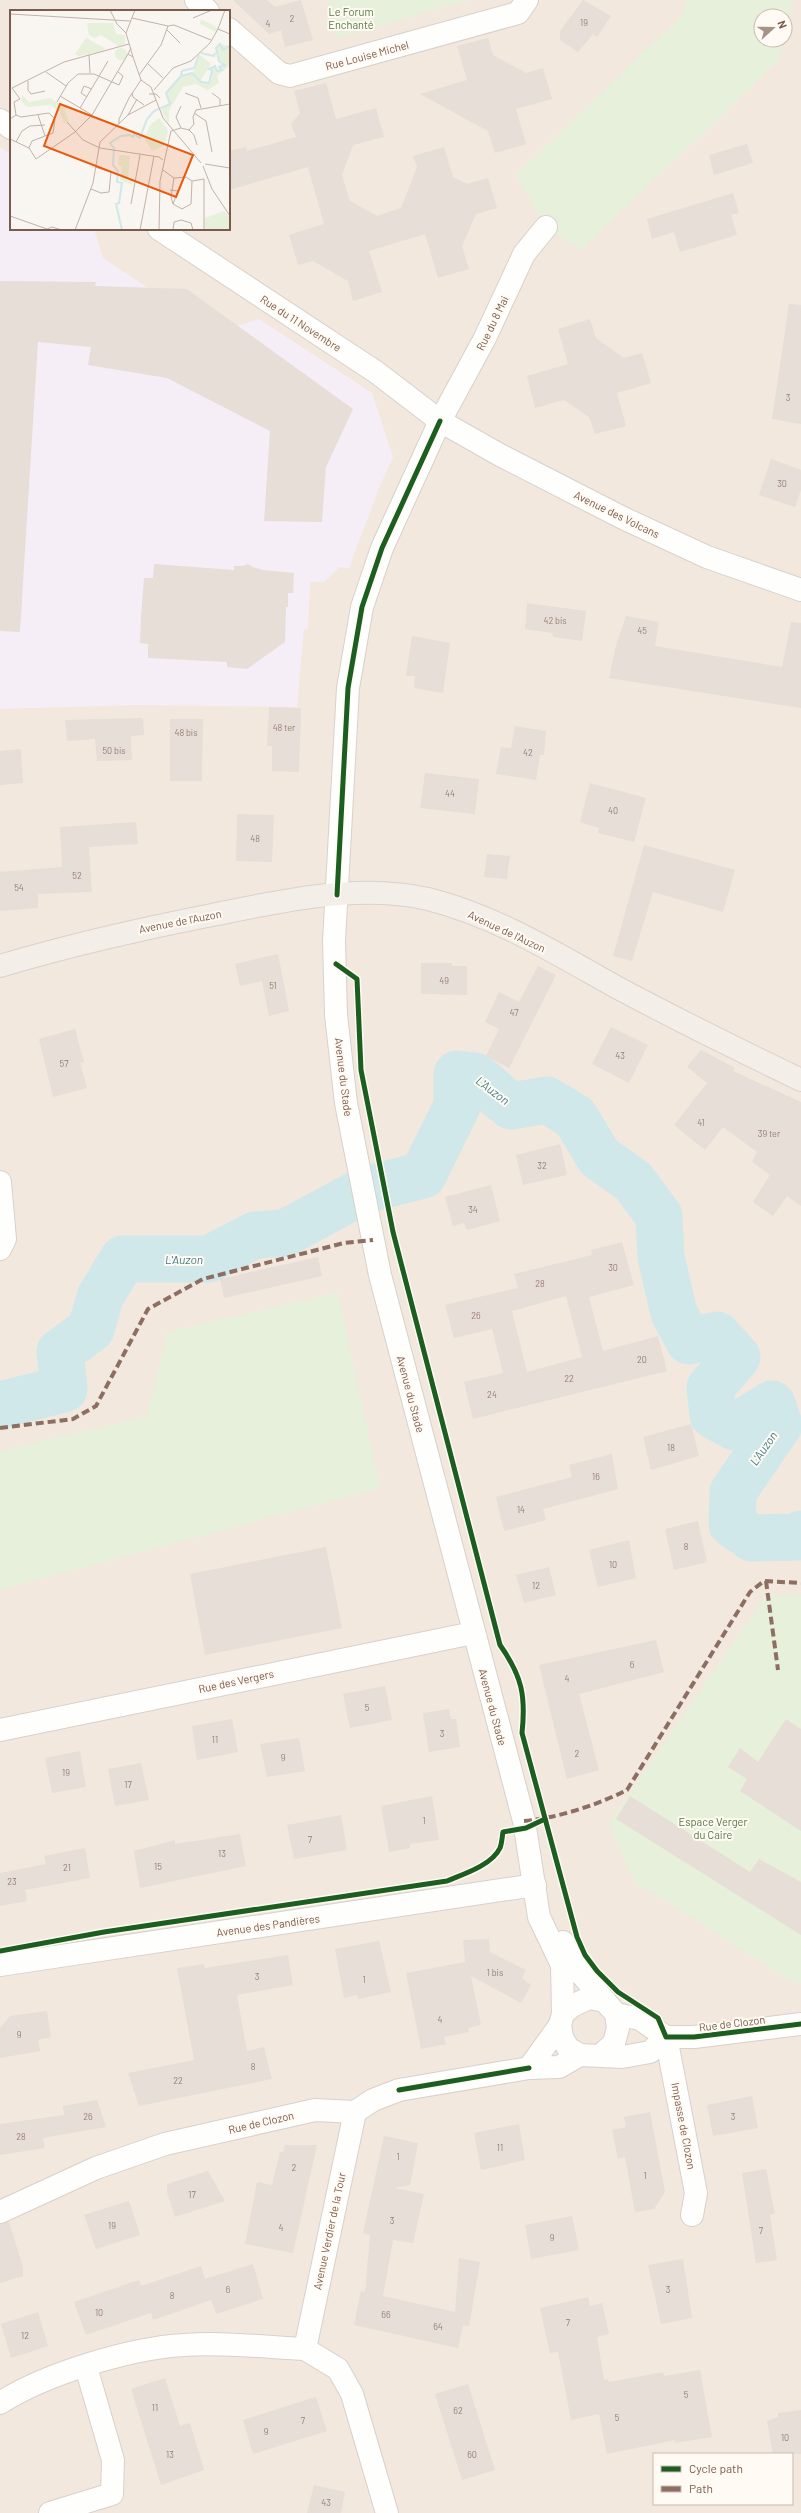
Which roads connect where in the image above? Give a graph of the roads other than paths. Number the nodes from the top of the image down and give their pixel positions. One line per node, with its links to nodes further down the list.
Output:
1 (196, 0): 3 (street)
2 (523, 7): 4 (street, Rue Louise Michel)
3 (207, 10)
4 (230, 31)
5 (0, 120): 6 (street)
6 (10, 127)
7 (546, 226): 9 (street, Rue du 8 Mai)
8 (161, 230): 9 (street, Rue du 11 Novembre)
9 (440, 421): 10 (street, Avenue des Volcans); 11 (street, Rue du 8 Mai)
10 (801, 590)
11 (337, 895): 12 (main road, Avenue de l'Auzon); 13 (main road, Avenue de l'Auzon); 16 (street, Avenue du Stade)
12 (0, 966)
13 (801, 1080)
14 (0, 1182): 15 (street)
15 (0, 1249)
16 (473, 1633): 17 (street, Rue des Vergers); 18 (street, Avenue du Stade)
17 (0, 1730)
18 (535, 1885): 19 (street, Avenue des Pandières); 20 (street, Avenue du Stade); 21 (street, Avenue du Stade)
19 (0, 1965)
20 (611, 2008): 21 (street); 23 (street); 24 (street)
21 (562, 2019): 24 (street); 25 (street)
22 (801, 2024): 23 (street, Rue de Clozon)
23 (666, 2037): 24 (street); 28 (street, Impasse de Clozon)
24 (590, 2055): 25 (street)
25 (529, 2068): 26 (street)
26 (355, 2112): 27 (street, Rue de Clozon); 29 (street, Avenue Verdier de la Tour)
27 (0, 2212)
28 (692, 2215)
29 (305, 2349): 30 (street); 33 (street)
30 (86, 2366): 31 (street); 32 (street)
31 (0, 2403)
32 (50, 2513)
33 (388, 2513)

